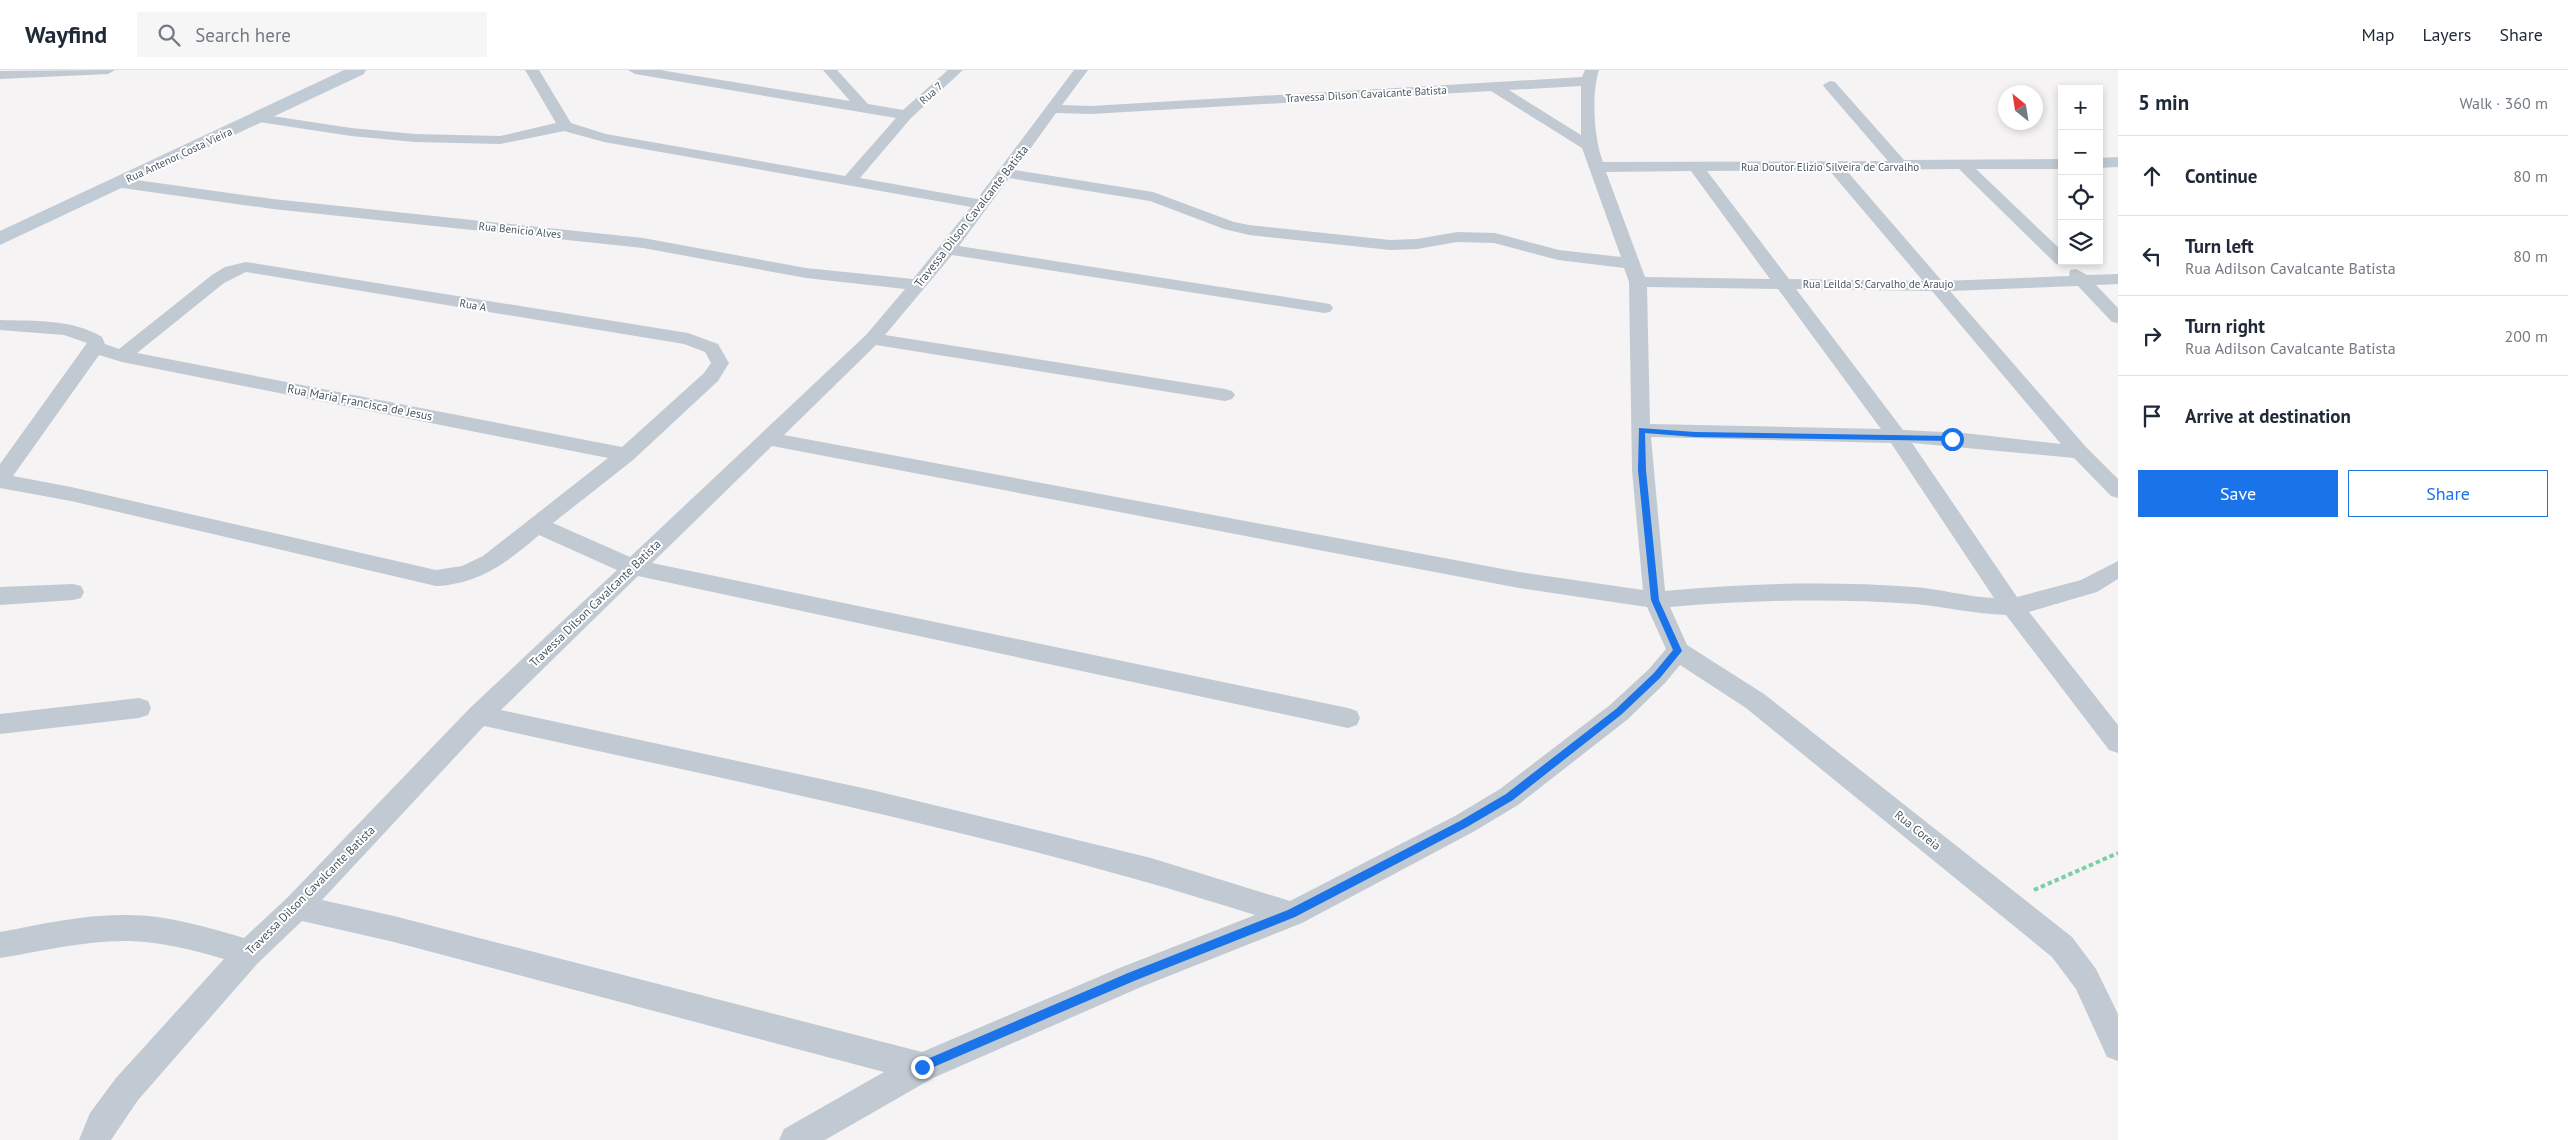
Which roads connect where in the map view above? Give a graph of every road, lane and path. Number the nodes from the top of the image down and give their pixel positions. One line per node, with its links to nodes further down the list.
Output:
1 (108, 70): 8 (street)
2 (358, 70): 17 (main road, Rua Antenor Costa Vieira)
3 (532, 70): 18 (street)
4 (635, 70): 14 (street)
5 (830, 70): 14 (street)
6 (956, 70): 16 (street, Rua 7)
7 (1081, 70): 15 (street, Travessa Dilson Cavalcante Batista)
8 (44, 73): 9 (street); 12 (street)
9 (0, 75)
10 (1590, 76): 13 (street, Travessa Dilson Cavalcante Batista); 19 (street)
11 (1830, 85): 24 (street)
12 (0, 88)
13 (1496, 88): 15 (street, Travessa Dilson Cavalcante Batista); 19 (street)
14 (863, 108): 16 (street)
15 (1054, 109): 28 (street, Travessa Dilson Cavalcante Batista)
16 (906, 115): 29 (street, Rua 7)
17 (259, 118): 18 (street); 30 (main road, Rua Antenor Costa Vieira)
18 (565, 126): 29 (street)
19 (1589, 146): 26 (street)
20 (2118, 162): 21 (street)
21 (2103, 163)
22 (2058, 164): 25 (street, Rua Doutor Elizio Silveira de Carvalho)
23 (1834, 166): 24 (street, Rua Doutor Elizio Silveira de Carvalho); 27 (street, Rua Doutor Elizio Silveira de Carvalho); 42 (street)
24 (1901, 166): 25 (street, Rua Doutor Elizio Silveira de Carvalho)
25 (1964, 166): 34 (street)
26 (1598, 167): 27 (street, Rua Doutor Elizio Silveira de Carvalho); 35 (street)
27 (1696, 167): 40 (street)
28 (1005, 173): 31 (street, Travessa Dilson Cavalcante Batista); 35 (street)
29 (850, 180): 31 (street)
30 (122, 183): 32 (main road, Rua Antenor Costa Vieira); 41 (street, Rua Benicio Alves)
31 (980, 204): 33 (street, Travessa Dilson Cavalcante Batista)
32 (0, 239)
33 (948, 248): 41 (street, Travessa Dilson Cavalcante Batista); 43 (street)
34 (2058, 257)
35 (1632, 264): 39 (street)
36 (2066, 265): 38 (street)
37 (2118, 279): 38 (street, Rua Leilda S. Carvalho de Araujo)
38 (2083, 281): 42 (street, Rua Leilda S. Carvalho de Araujo); 44 (street)
39 (1638, 282): 40 (street, Rua Leilda S. Carvalho de Araujo); 50 (street)
40 (1783, 284): 42 (street, Rua Leilda S. Carvalho de Araujo); 51 (street)
41 (916, 285): 46 (street, Travessa Dilson Cavalcante Batista)
42 (1937, 286): 53 (street)
43 (1324, 308)
44 (2118, 318)
45 (0, 325): 47 (street)
46 (872, 338): 49 (street); 52 (street, Travessa Dilson Cavalcante Batista)
47 (95, 347): 48 (street, Rua Maria Francisca de Jesus); 55 (street)
48 (122, 356): 54 (street, Rua Maria Francisca de Jesus); 54 (street, Rua A)
49 (1225, 396)
50 (1642, 430): 51 (street); 62 (street)
51 (1897, 436): 53 (street); 63 (street)
52 (768, 439): 58 (street, Travessa Dilson Cavalcante Batista); 62 (street)
53 (2079, 452): 56 (street)
54 (626, 454): 57 (street)
55 (0, 480): 57 (street)
56 (2118, 491)
57 (537, 525): 58 (street)
58 (632, 567): 66 (street, Travessa Dilson Cavalcante Batista); 67 (street)
59 (2118, 569): 63 (street)
60 (73, 592): 61 (street)
61 (0, 596)
62 (1655, 600): 63 (street); 64 (street)
63 (2012, 607): 69 (street)
64 (1678, 651): 71 (street, Rua Coreia); 73 (street)
65 (139, 708): 68 (street)
66 (479, 715): 72 (street, Travessa Dilson Cavalcante Batista); 73 (street)
67 (1348, 718)
68 (0, 724)
69 (2118, 743)
70 (2118, 853): 71 (path)
71 (2006, 902): 76 (street, Rua Coreia)
72 (298, 907): 75 (street, Travessa Dilson Cavalcante Batista); 77 (street)
73 (1292, 914): 77 (street)
74 (0, 945): 75 (street)
75 (248, 953): 78 (street, Travessa Dilson Cavalcante Batista)
76 (2118, 1046)
77 (922, 1067): 79 (street)
78 (95, 1140)
79 (795, 1140)

